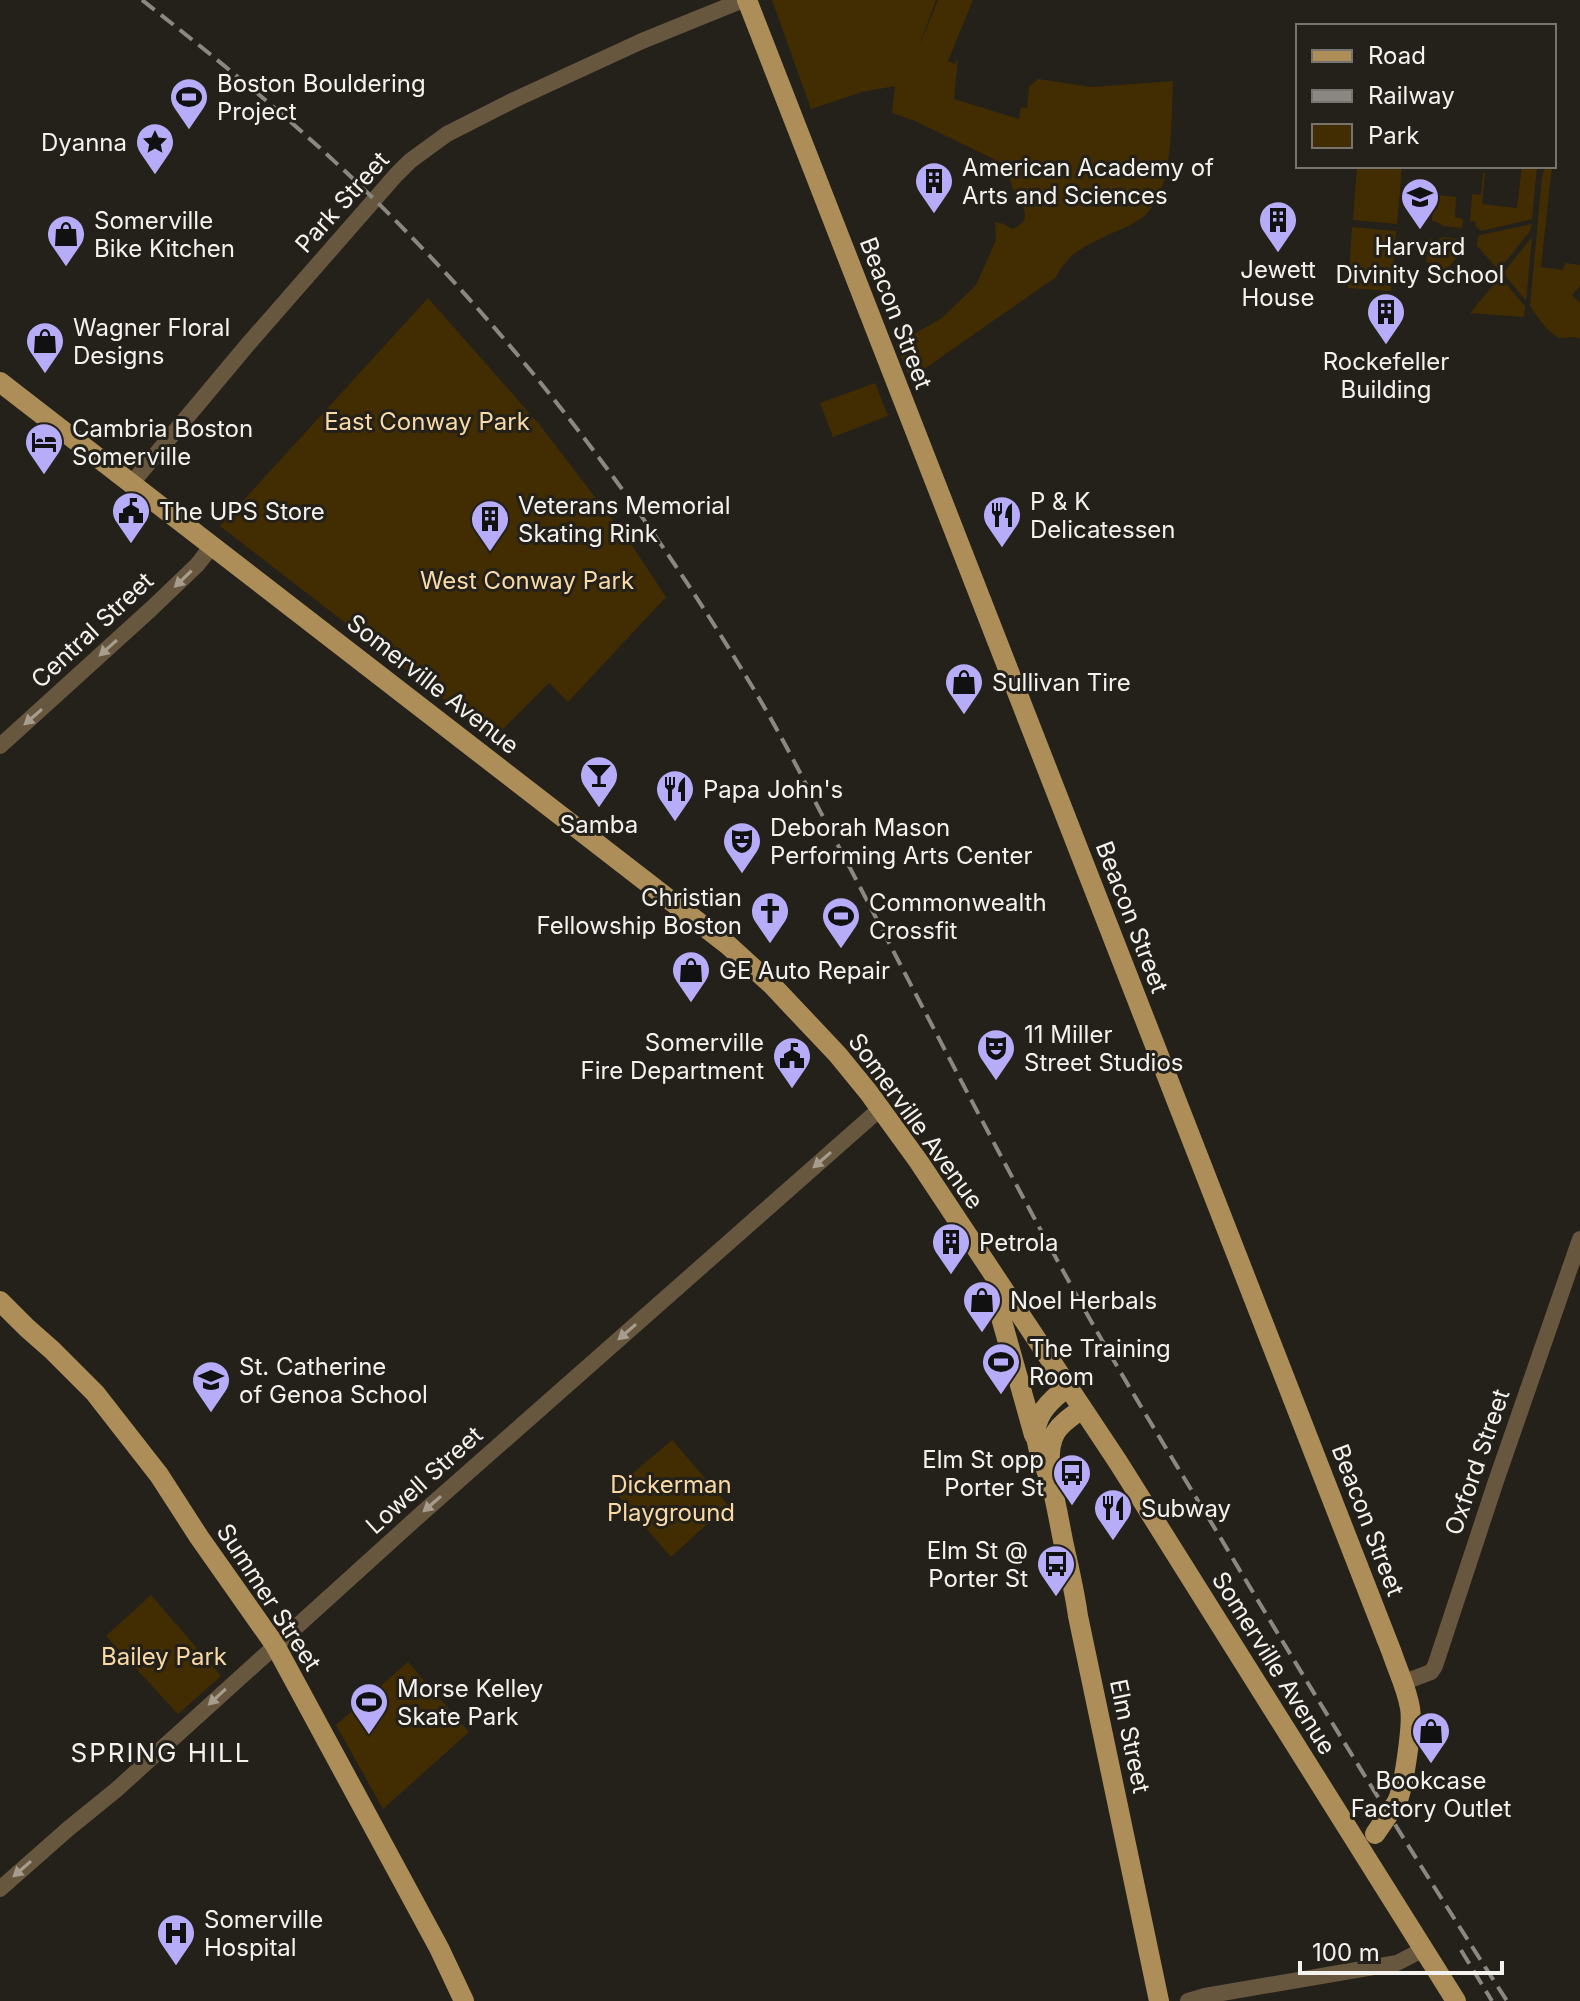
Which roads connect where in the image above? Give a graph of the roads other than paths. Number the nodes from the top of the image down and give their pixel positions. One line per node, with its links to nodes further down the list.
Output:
1 (745, 0): 3 (street, Park Street); 15 (main road, Beacon Street)
2 (0, 382): 3 (main road, Somerville Avenue)
3 (131, 484): 4 (main road, Somerville Avenue)
4 (212, 546): 5 (street, Central Street, one-way to 5); 6 (main road, Somerville Avenue)
5 (0, 746)
6 (881, 1108): 8 (main road, Somerville Avenue); 14 (street, Lowell Street, one-way to 14)
7 (1580, 1239): 15 (street, Oxford Street)
8 (1002, 1288): 10 (main road, Somerville Avenue); 12 (main road, Elm Street)
9 (0, 1301): 14 (main road, Summer Street)
10 (1068, 1387): 11 (main road, Somerville Avenue); 12 (main road)
11 (1082, 1409): 13 (main road, Elm Street); 16 (main road, Somerville Avenue)
12 (1038, 1447): 13 (main road, Elm Street)
13 (1051, 1482): 20 (main road, Elm Street)
14 (275, 1645): 17 (street, Lowell Street, one-way to 17); 19 (main road, Summer Street)
15 (1402, 1683): 16 (main road, Beacon Street, bridge)
16 (1367, 1840): 18 (main road, Somerville Avenue)
17 (0, 1889)
18 (1424, 1949): 21 (street); 22 (main road, Somerville Avenue)
19 (464, 2001)
20 (1159, 2001)
21 (1188, 2001)
22 (1456, 2001)

